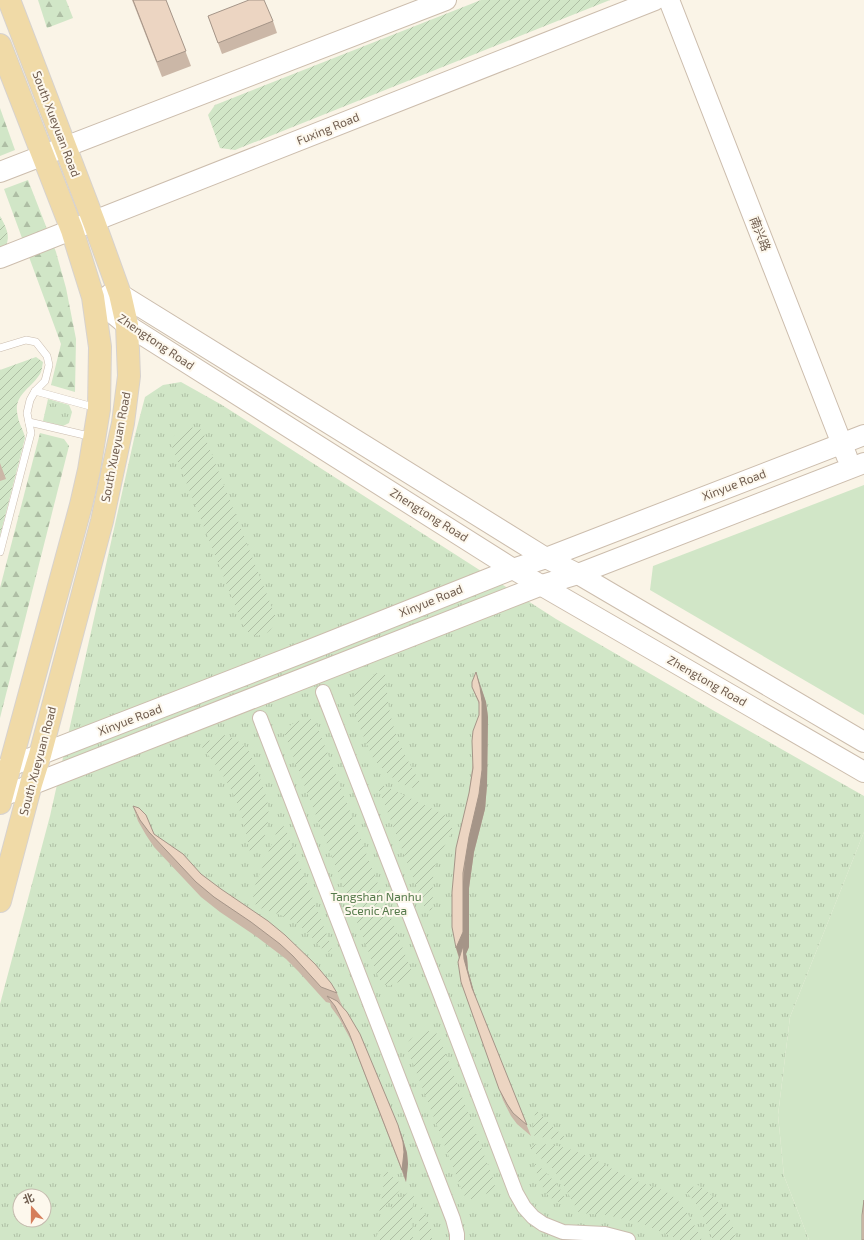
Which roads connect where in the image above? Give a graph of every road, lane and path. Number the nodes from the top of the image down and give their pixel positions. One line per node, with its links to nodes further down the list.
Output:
1 (9, 0): 6 (main road, South Xueyuan Road)
2 (446, 0): 6 (main road)
3 (655, 0): 9 (main road, Fuxing Road)
4 (669, 0): 21 (main road, 南兴路)
5 (0, 45): 7 (main road, South Xueyuan Road)
6 (65, 147): 7 (main road); 9 (main road, South Xueyuan Road)
7 (43, 155): 8 (main road); 10 (main road, South Xueyuan Road)
8 (0, 172)
9 (94, 222): 10 (main road, Fuxing Road); 12 (main road, South Xueyuan Road)
10 (72, 230): 11 (main road, Fuxing Road); 13 (main road, South Xueyuan Road)
11 (0, 258)
12 (120, 294): 13 (main road, Zhengtong Road); 14 (main road, South Xueyuan Road); 24 (main road, Zhengtong Road)
13 (93, 296): 14 (main road, Zhengtong Road); 17 (main road, South Xueyuan Road)
14 (127, 325): 25 (main road, Zhengtong Road); 31 (main road, South Xueyuan Road)
15 (0, 348): 16 (lane)
16 (35, 391): 17 (lane); 18 (lane)
17 (99, 409): 20 (main road, South Xueyuan Road)
18 (29, 422): 20 (lane); 23 (lane)
19 (864, 435): 21 (main road, Xinyue Road)
20 (94, 438): 32 (main road, South Xueyuan Road)
21 (842, 444): 22 (main road, 南兴路); 24 (main road, Xinyue Road)
22 (858, 465): 26 (main road, Xinyue Road)
23 (0, 552)
24 (546, 558): 25 (main road, Xinyue Road); 26 (main road, Zhengtong Road)
25 (514, 568): 27 (main road, Zhengtong Road); 31 (main road, Xinyue Road)
26 (578, 574): 27 (main road, Xinyue Road); 30 (main road, Zhengtong Road)
27 (542, 585): 33 (main road, Zhengtong Road); 34 (main road, Xinyue Road)
28 (323, 692): 38 (street)
29 (260, 718): 37 (street)
30 (864, 742): 33 (main road)
31 (40, 755): 32 (main road, Xinyue Road); 34 (main road, South Xueyuan Road)
32 (4, 769): 35 (main road, South Xueyuan Road)
33 (859, 770)
34 (31, 784): 35 (main road, Xinyue Road); 36 (main road, South Xueyuan Road)
35 (1, 798)
36 (0, 901)
37 (457, 1240)
38 (628, 1240)

